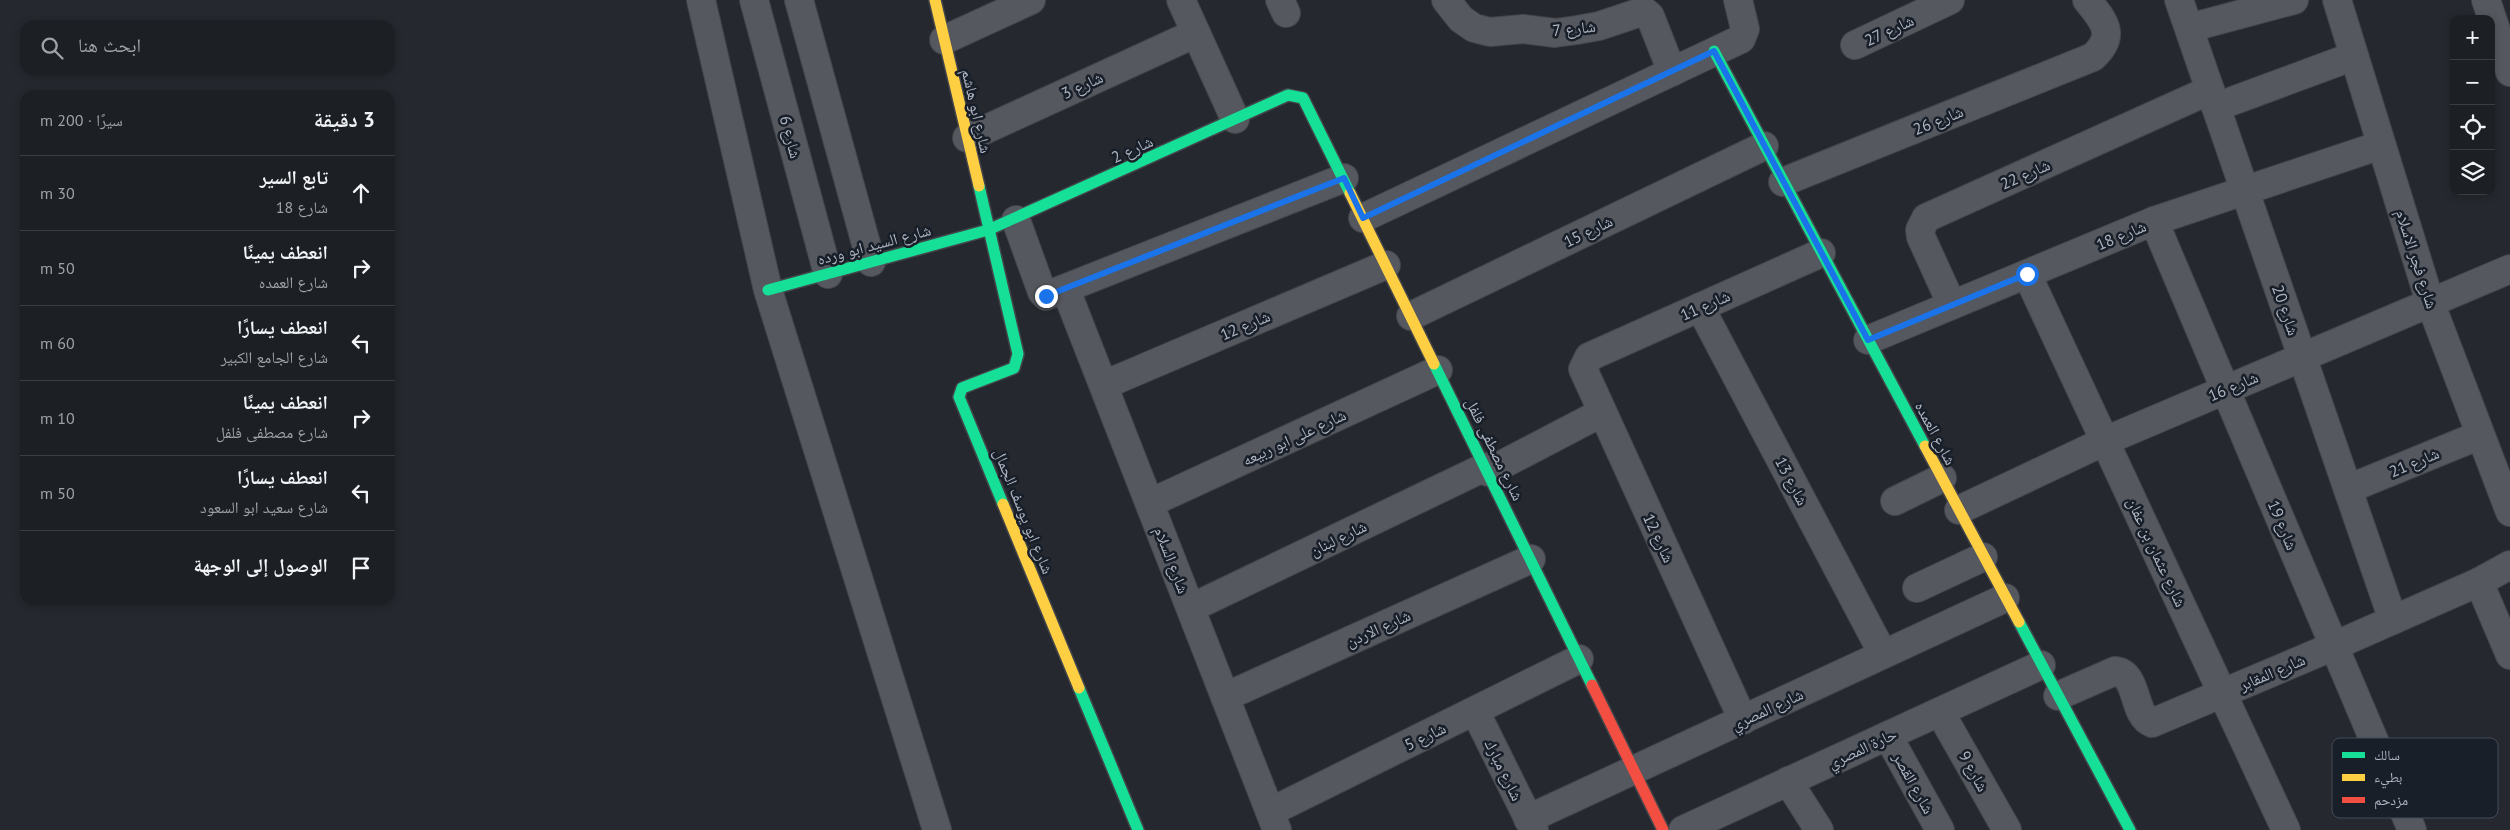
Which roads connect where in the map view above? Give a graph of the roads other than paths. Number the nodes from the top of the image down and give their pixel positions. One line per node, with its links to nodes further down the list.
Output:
1 (701, 0): 43 (street)
2 (754, 0): 41 (street, شارع 6)
3 (799, 0): 38 (street)
4 (935, 0): 18 (street, شارع ابو هاشم)
5 (1031, 0): 18 (street)
6 (1181, 0): 17 (street)
7 (1446, 0): 14 (street, شارع 7)
8 (1738, 0): 20 (street)
9 (1950, 0): 19 (street, شارع 27)
10 (2087, 0): 31 (street, شارع 26)
11 (2180, 0): 16 (street, شارع 20)
12 (2294, 0): 16 (street)
13 (2337, 0): 21 (street, شارع فجر الاسلام)
14 (1616, 10): 22 (street, شارع 7)
15 (2496, 11): 23 (street)
16 (2189, 28): 25 (street, شارع 20)
17 (1196, 33): 26 (street); 27 (street, شارع 3)
18 (944, 40): 27 (street, شارع ابو هاشم)
19 (1856, 45)
20 (1714, 51): 22 (street); 29 (street, شارع العمده)
21 (2354, 56): 25 (street); 28 (street, شارع فجر الاسلام)
22 (1672, 72): 33 (street)
23 (2510, 72)
24 (1288, 95): 26 (street, شارع 2); 30 (street, شارع مصطفى فلفل)
25 (2214, 99): 32 (street, شارع 20); 46 (street, شارع 22)
26 (1235, 119): 34 (street, شارع 2)
27 (967, 138): 36 (street, شارع ابو هاشم)
28 (2381, 145): 32 (street, شارع 18); 45 (street, شارع فجر الاسلام)
29 (1764, 146): 31 (street, شارع العمده); 48 (street, شارع 15)
30 (1344, 178): 33 (street, شارع مصطفى فلفل); 44 (street)
31 (1783, 182): 37 (street, شارع العمده)
32 (2245, 191): 35 (street, شارع 18); 51 (street, شارع 20)
33 (1363, 218): 39 (street, شارع مصطفى فلفل)
34 (1016, 220): 36 (street, شارع 2); 44 (street)
35 (2154, 221): 42 (street, شارع 18); 54 (street, شارع 19)
36 (988, 230): 38 (street, شارع السيد ابو ورده); 94 (street, شارع ابو يوسف الجمال)
37 (1821, 252): 47 (street, شارع 11); 49 (street, شارع العمده)
38 (871, 262): 41 (street, شارع السيد ابو ورده)
39 (1386, 265): 48 (street, شارع مصطفى فلفل); 53 (street, شارع 12)
40 (2510, 269): 45 (street, شارع 16)
41 (828, 274): 43 (street, شارع السيد ابو ورده)
42 (2027, 274): 46 (street, شارع 18); 57 (street, شارع عثمان بن عفان)
43 (768, 290): 93 (street)
44 (1066, 290): 53 (street, شارع السلام)
45 (2430, 302): 51 (street, شارع 16); 56 (street, شارع فجر الاسلام)
46 (1952, 305): 49 (street, شارع 18)
47 (1700, 307): 50 (street, شارع 11); 74 (street, شارع 13)
48 (1411, 316): 52 (street, شارع مصطفى فلفل)
49 (1868, 340): 59 (street, شارع العمده)
50 (1589, 357): 55 (street, شارع 12)
51 (2302, 357): 54 (street, شارع 16); 60 (street, شارع 20)
52 (1438, 370): 58 (street, شارع مصطفى فلفل); 62 (street, شارع على ابو ربيعه)
53 (1104, 385): 62 (street, شارع السلام)
54 (2226, 389): 57 (street, شارع 16); 73 (street, شارع 19)
55 (1601, 413): 58 (street, شارع لبنان); 83 (street, شارع 12)
56 (2480, 435): 60 (street, شارع 21); 64 (street, شارع فجر الاسلام)
57 (2105, 441): 63 (street, شارع 16); 78 (street, شارع عثمان بن عفان)
58 (1486, 469): 66 (street, شارع مصطفى فلفل); 71 (street, شارع لبنان)
59 (1942, 478): 61 (street); 63 (street, شارع العمده)
60 (2348, 489): 72 (street, شارع 20)
61 (1895, 501)
62 (1150, 503): 71 (street, شارع السلام)
63 (1959, 510): 65 (street, شارع العمده)
64 (2510, 512)
65 (1983, 557): 69 (street); 70 (street, شارع العمده)
66 (1531, 560): 76 (street, شارع مصطفى فلفل); 80 (street, شارع الاردن)
67 (2510, 565): 68 (street, شارع المقابر)
68 (2479, 582): 72 (street, شارع المقابر); 75 (street)
69 (1917, 588)
70 (2006, 598): 74 (street, شارع المصري); 77 (street, شارع العمده)
71 (1191, 608): 80 (street, شارع السلام)
72 (2393, 620): 73 (street, شارع المقابر)
73 (2334, 646): 78 (street, شارع المقابر); 85 (street, شارع 19)
74 (1884, 654): 83 (street, شارع المصري)
75 (2510, 655)
76 (1579, 658): 81 (street, شارع 5); 86 (street, شارع مصطفى فلفل)
77 (2041, 665): 79 (street, شارع العمده); 82 (street, حارة المصري)
78 (2222, 694): 79 (street, شارع المقابر); 91 (street, شارع عثمان بن عفان)
79 (2058, 696): 92 (street, شارع العمده)
80 (1225, 697): 89 (street, شارع السلام)
81 (1474, 711): 89 (street, شارع 5); 90 (street, شارع مبارك)
82 (1940, 712): 84 (street, حارة المصري); 99 (street, شارع 9)
83 (1743, 720): 86 (street, شارع المصري)
84 (1888, 736): 87 (street, حارة المصري); 98 (street, شارع القصر)
85 (2373, 738)
86 (1634, 770): 90 (street, شارع المصري); 95 (street, شارع مصطفى فلفل)
87 (1788, 782): 96 (street, حارة المصري); 97 (street)
88 (2407, 818): 100 (street, شارع 19)
89 (1274, 821)
90 (1531, 825)
91 (2278, 827)
92 (2125, 829)
93 (937, 830)
94 (1138, 830)
95 (1663, 830)
96 (1683, 830)
97 (1819, 830)
98 (1940, 830)
99 (2007, 830)
100 (2412, 830)

